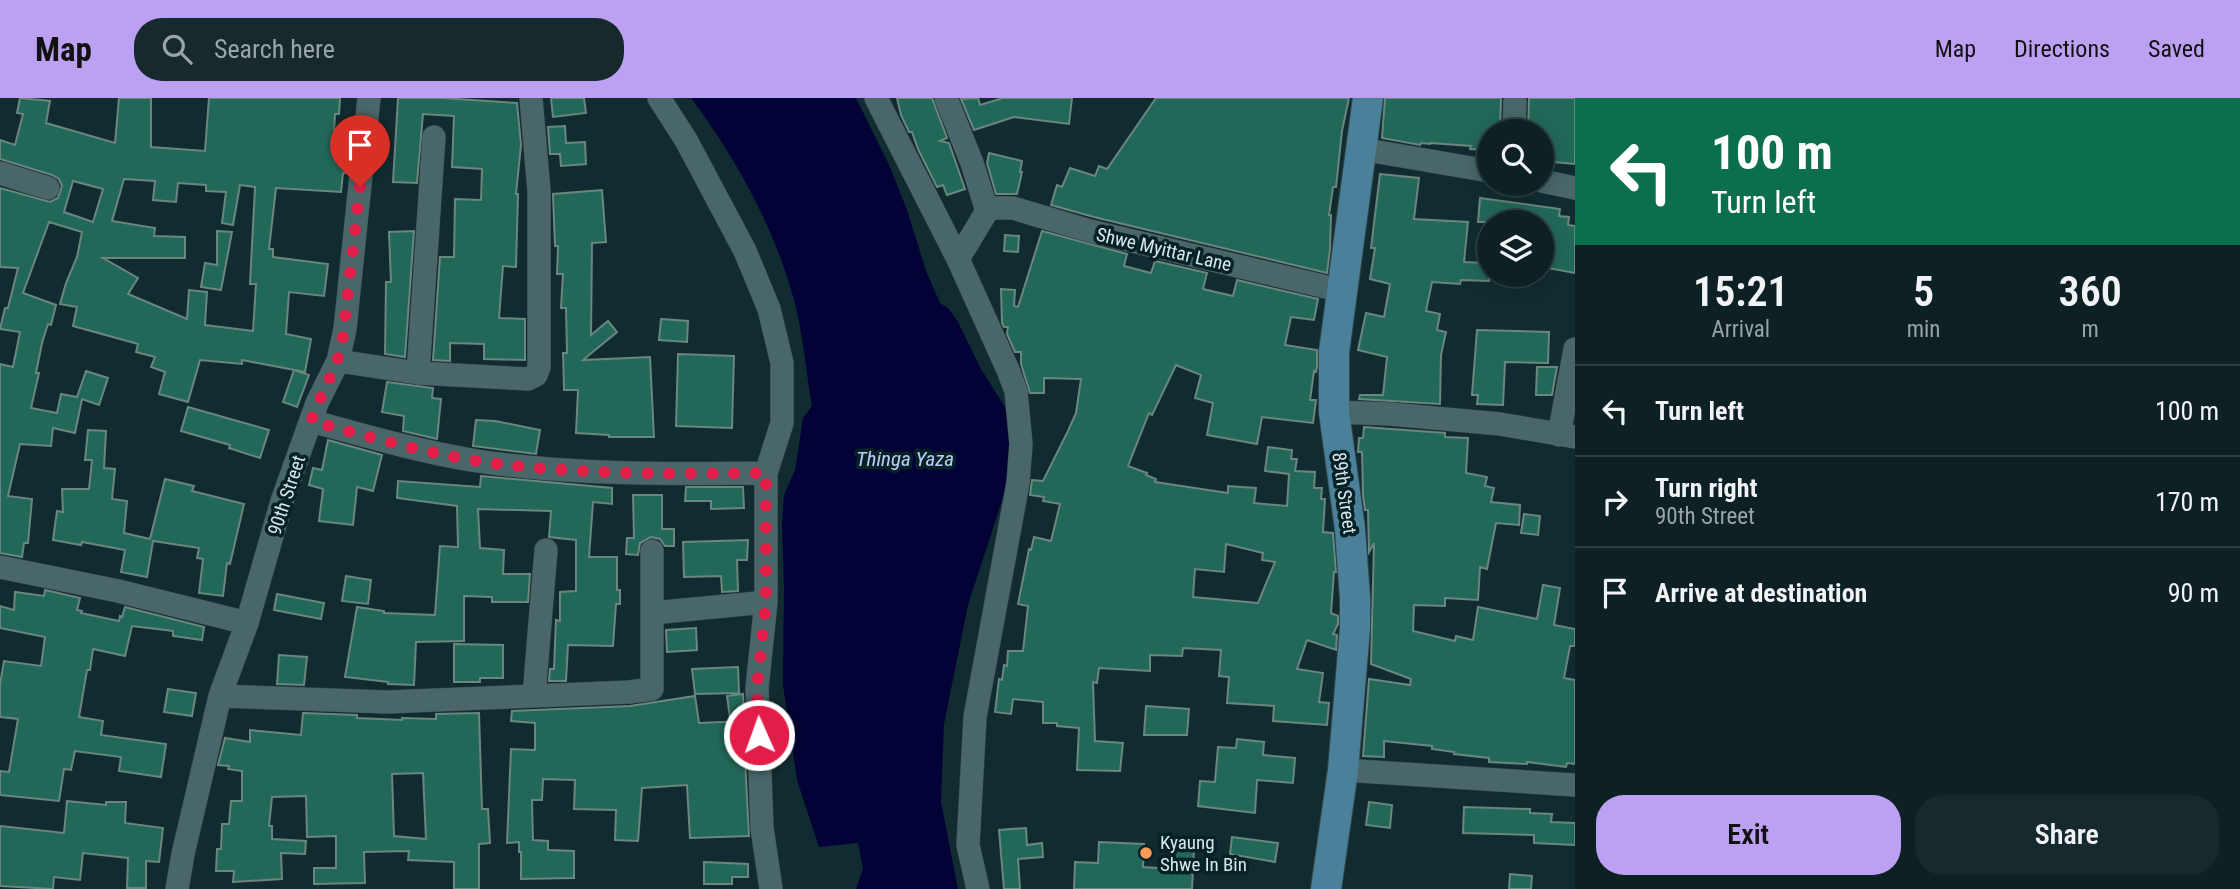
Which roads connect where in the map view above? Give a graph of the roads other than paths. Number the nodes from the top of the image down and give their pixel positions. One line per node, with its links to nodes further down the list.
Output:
1 (369, 98): 20 (street, 90th Street)
2 (531, 98): 21 (street)
3 (659, 98): 25 (street)
4 (876, 98): 17 (street)
5 (946, 98): 16 (street)
6 (1368, 98): 10 (main road, 89th Street)
7 (1515, 98): 8 (street)
8 (1514, 119)
9 (434, 137): 21 (street)
10 (1361, 149): 11 (street); 18 (main road, 89th Street)
11 (1477, 169)
12 (0, 173): 14 (street)
13 (1554, 184): 15 (street)
14 (48, 188)
15 (1575, 188)
16 (987, 211): 17 (street); 18 (street, Shwe Myittar Lane)
17 (958, 259): 38 (street)
18 (1343, 290): 22 (main road, 89th Street)
19 (1575, 349): 24 (street)
20 (338, 361): 21 (street); 23 (street, 90th Street)
21 (418, 373)
22 (1334, 412): 24 (street); 34 (main road, 89th Street)
23 (311, 421): 25 (street); 31 (street, 90th Street)
24 (1567, 436)
25 (766, 473): 29 (street)
26 (546, 550): 33 (street)
27 (652, 551): 30 (street)
28 (0, 567): 31 (street)
29 (766, 602): 30 (street); 37 (street)
30 (652, 613): 33 (street)
31 (247, 623): 32 (street, 90th Street)
32 (220, 696): 33 (street); 36 (street, 90th Street)
33 (534, 696)
34 (1343, 769): 35 (street); 39 (main road, 89th Street)
35 (1575, 785)
36 (177, 889)
37 (771, 889)
38 (978, 889)
39 (1326, 889)

